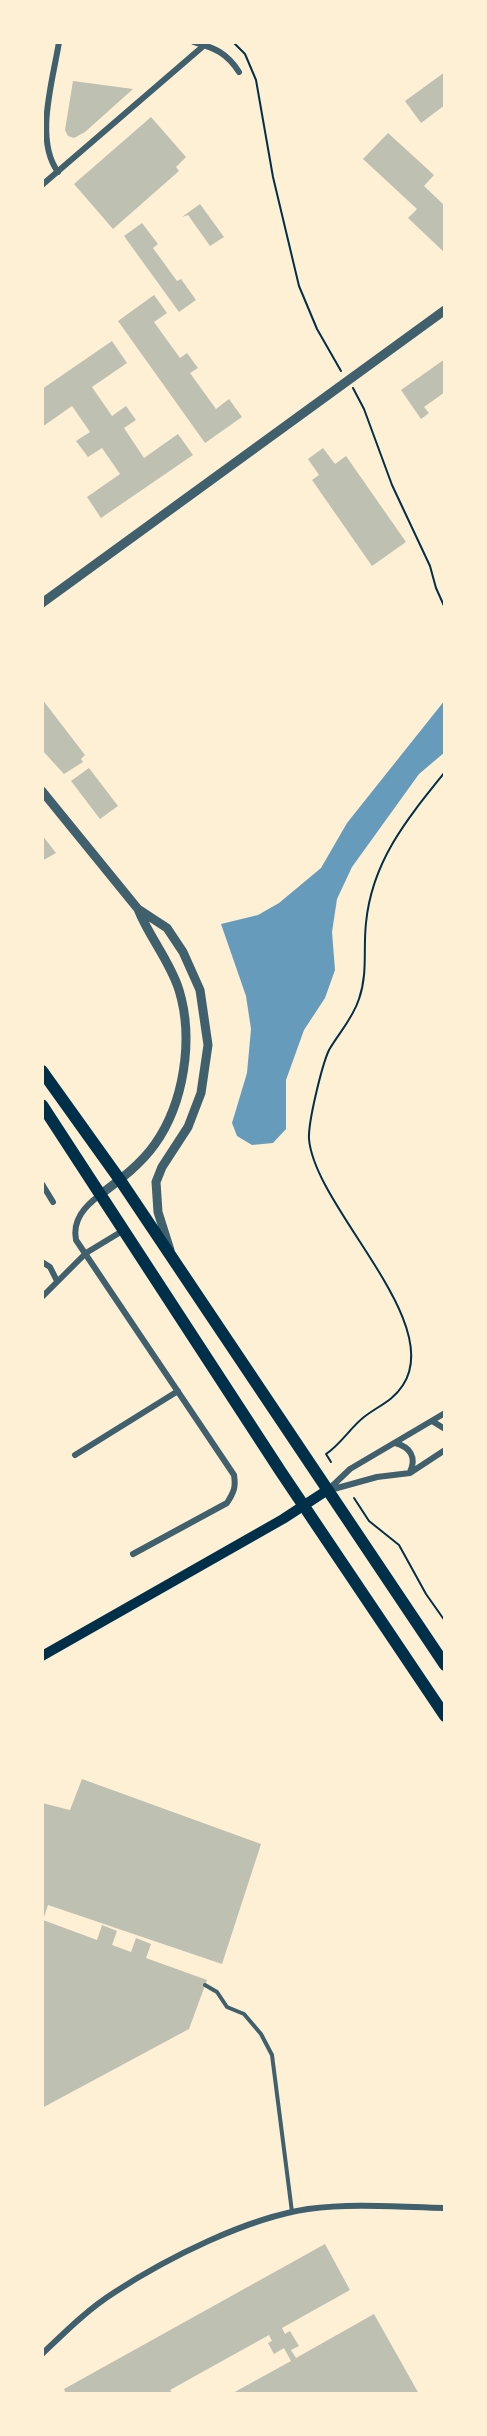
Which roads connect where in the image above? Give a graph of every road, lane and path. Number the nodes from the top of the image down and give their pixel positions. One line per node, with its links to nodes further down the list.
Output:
1 (59, 42): 6 (street)
2 (194, 42): 4 (street)
3 (233, 42): 9 (path)
4 (206, 44): 5 (street); 6 (street)
5 (238, 72)
6 (58, 172): 7 (street)
7 (42, 185)
8 (445, 310): 11 (street)
9 (341, 371)
10 (356, 393): 12 (path)
11 (42, 603)
12 (445, 608)
13 (445, 772): 35 (path)
14 (42, 791): 15 (street)
15 (138, 909): 18 (street); 25 (street)
16 (42, 1071): 18 (main road)
17 (42, 1106): 20 (main road)
18 (120, 1180): 20 (street); 25 (main road)
19 (42, 1184): 21 (street)
20 (101, 1194): 22 (main road); 23 (street)
21 (53, 1202)
22 (125, 1230): 23 (street); 39 (main road)
23 (86, 1253): 26 (street); 28 (street)
24 (42, 1262): 26 (street)
25 (174, 1263): 37 (main road)
26 (57, 1281): 27 (street)
27 (42, 1297)
28 (178, 1390): 34 (street); 40 (street)
29 (445, 1413): 30 (street)
30 (432, 1421): 31 (street); 32 (street)
31 (445, 1429)
32 (394, 1443): 36 (street); 37 (street)
33 (445, 1450): 36 (street)
34 (75, 1455)
35 (331, 1462)
36 (410, 1473): 37 (street)
37 (326, 1491): 39 (main road); 43 (main road)
38 (354, 1498): 41 (path)
39 (304, 1505): 42 (main road); 44 (main road)
40 (133, 1554)
41 (445, 1621)
42 (42, 1656)
43 (445, 1665)
44 (445, 1716)
45 (205, 1984): 47 (lane)
46 (445, 2208): 47 (street)
47 (292, 2213): 48 (street)
48 (42, 2354)

